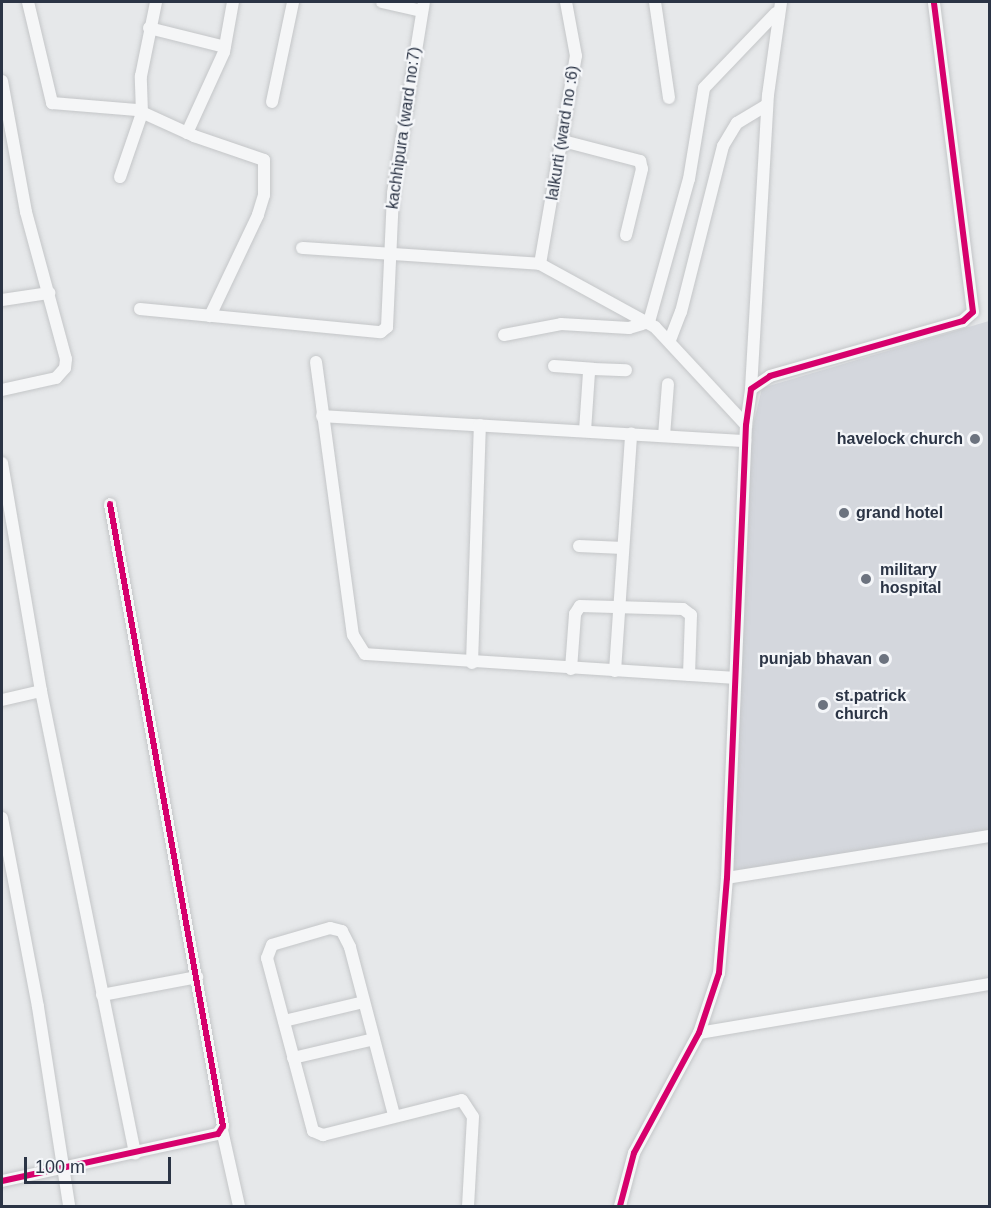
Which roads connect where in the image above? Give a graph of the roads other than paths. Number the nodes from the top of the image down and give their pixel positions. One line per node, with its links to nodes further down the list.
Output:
1 (28, 2): 17 (street)
2 (156, 2): 11 (street)
3 (233, 2): 12 (street)
4 (293, 2): 15 (street)
5 (382, 2): 9 (street)
6 (566, 2): 20 (street, lalkurti (ward no :6))
7 (655, 2): 14 (street)
8 (934, 2): 39 (street)
9 (423, 6): 24 (street, kachhipura (ward no:7))
10 (778, 7): 16 (street); 30 (street)
11 (149, 28): 12 (street); 17 (street)
12 (225, 47): 18 (street)
13 (2, 81): 19 (street)
14 (669, 98)
15 (272, 102)
16 (767, 105): 32 (street); 39 (street)
17 (142, 113): 18 (street); 21 (street)
18 (187, 133): 29 (street)
19 (8, 141): 26 (street)
20 (563, 141): 22 (street); 25 (street, lalkurti (ward no :6))
21 (120, 177)
22 (626, 236)
23 (302, 248): 24 (street)
24 (391, 255): 25 (street); 29 (street, kachhipura (ward no:7))
25 (540, 264): 30 (street)
26 (49, 293): 27 (street); 38 (street)
27 (2, 300)
28 (140, 309): 29 (street)
29 (210, 316)
30 (649, 322): 31 (street); 32 (street)
31 (504, 334)
32 (669, 340): 42 (street)
33 (315, 362): 40 (street)
34 (554, 366): 35 (street)
35 (593, 369): 36 (street); 43 (street)
36 (626, 370)
37 (668, 384): 45 (street)
38 (2, 390)
39 (751, 390): 42 (street)
40 (322, 416): 41 (street); 52 (street)
41 (480, 425): 43 (street); 52 (street)
42 (746, 425): 46 (street)
43 (585, 431): 44 (street)
44 (631, 434): 45 (street); 50 (street)
45 (664, 436): 46 (street)
46 (745, 441): 56 (street)
47 (2, 464): 57 (street)
48 (110, 504): 62 (street)
49 (579, 546): 50 (street)
50 (623, 548): 51 (street)
51 (619, 607): 53 (street); 54 (street); 55 (street)
52 (472, 663): 53 (street)
53 (571, 669): 54 (street)
54 (615, 671): 55 (street)
55 (688, 675): 56 (street)
56 (734, 678): 61 (street)
57 (41, 691): 58 (street); 64 (street)
58 (2, 700)
59 (2, 818): 73 (street)
60 (990, 836): 61 (street)
61 (727, 878): 67 (street)
62 (197, 977): 64 (street); 71 (street)
63 (990, 984): 67 (street)
64 (102, 995): 72 (street)
65 (364, 1002): 66 (street); 66 (street); 68 (street)
66 (284, 1021): 69 (street)
67 (699, 1033): 78 (street)
68 (374, 1039): 69 (street); 70 (street)
69 (293, 1058): 70 (street)
70 (394, 1115): 77 (street)
71 (222, 1130): 72 (street); 76 (street)
72 (135, 1154): 73 (street)
73 (62, 1168): 74 (street); 75 (street)
74 (2, 1180)
75 (69, 1206)
76 (239, 1206)
77 (468, 1206)
78 (620, 1206)

